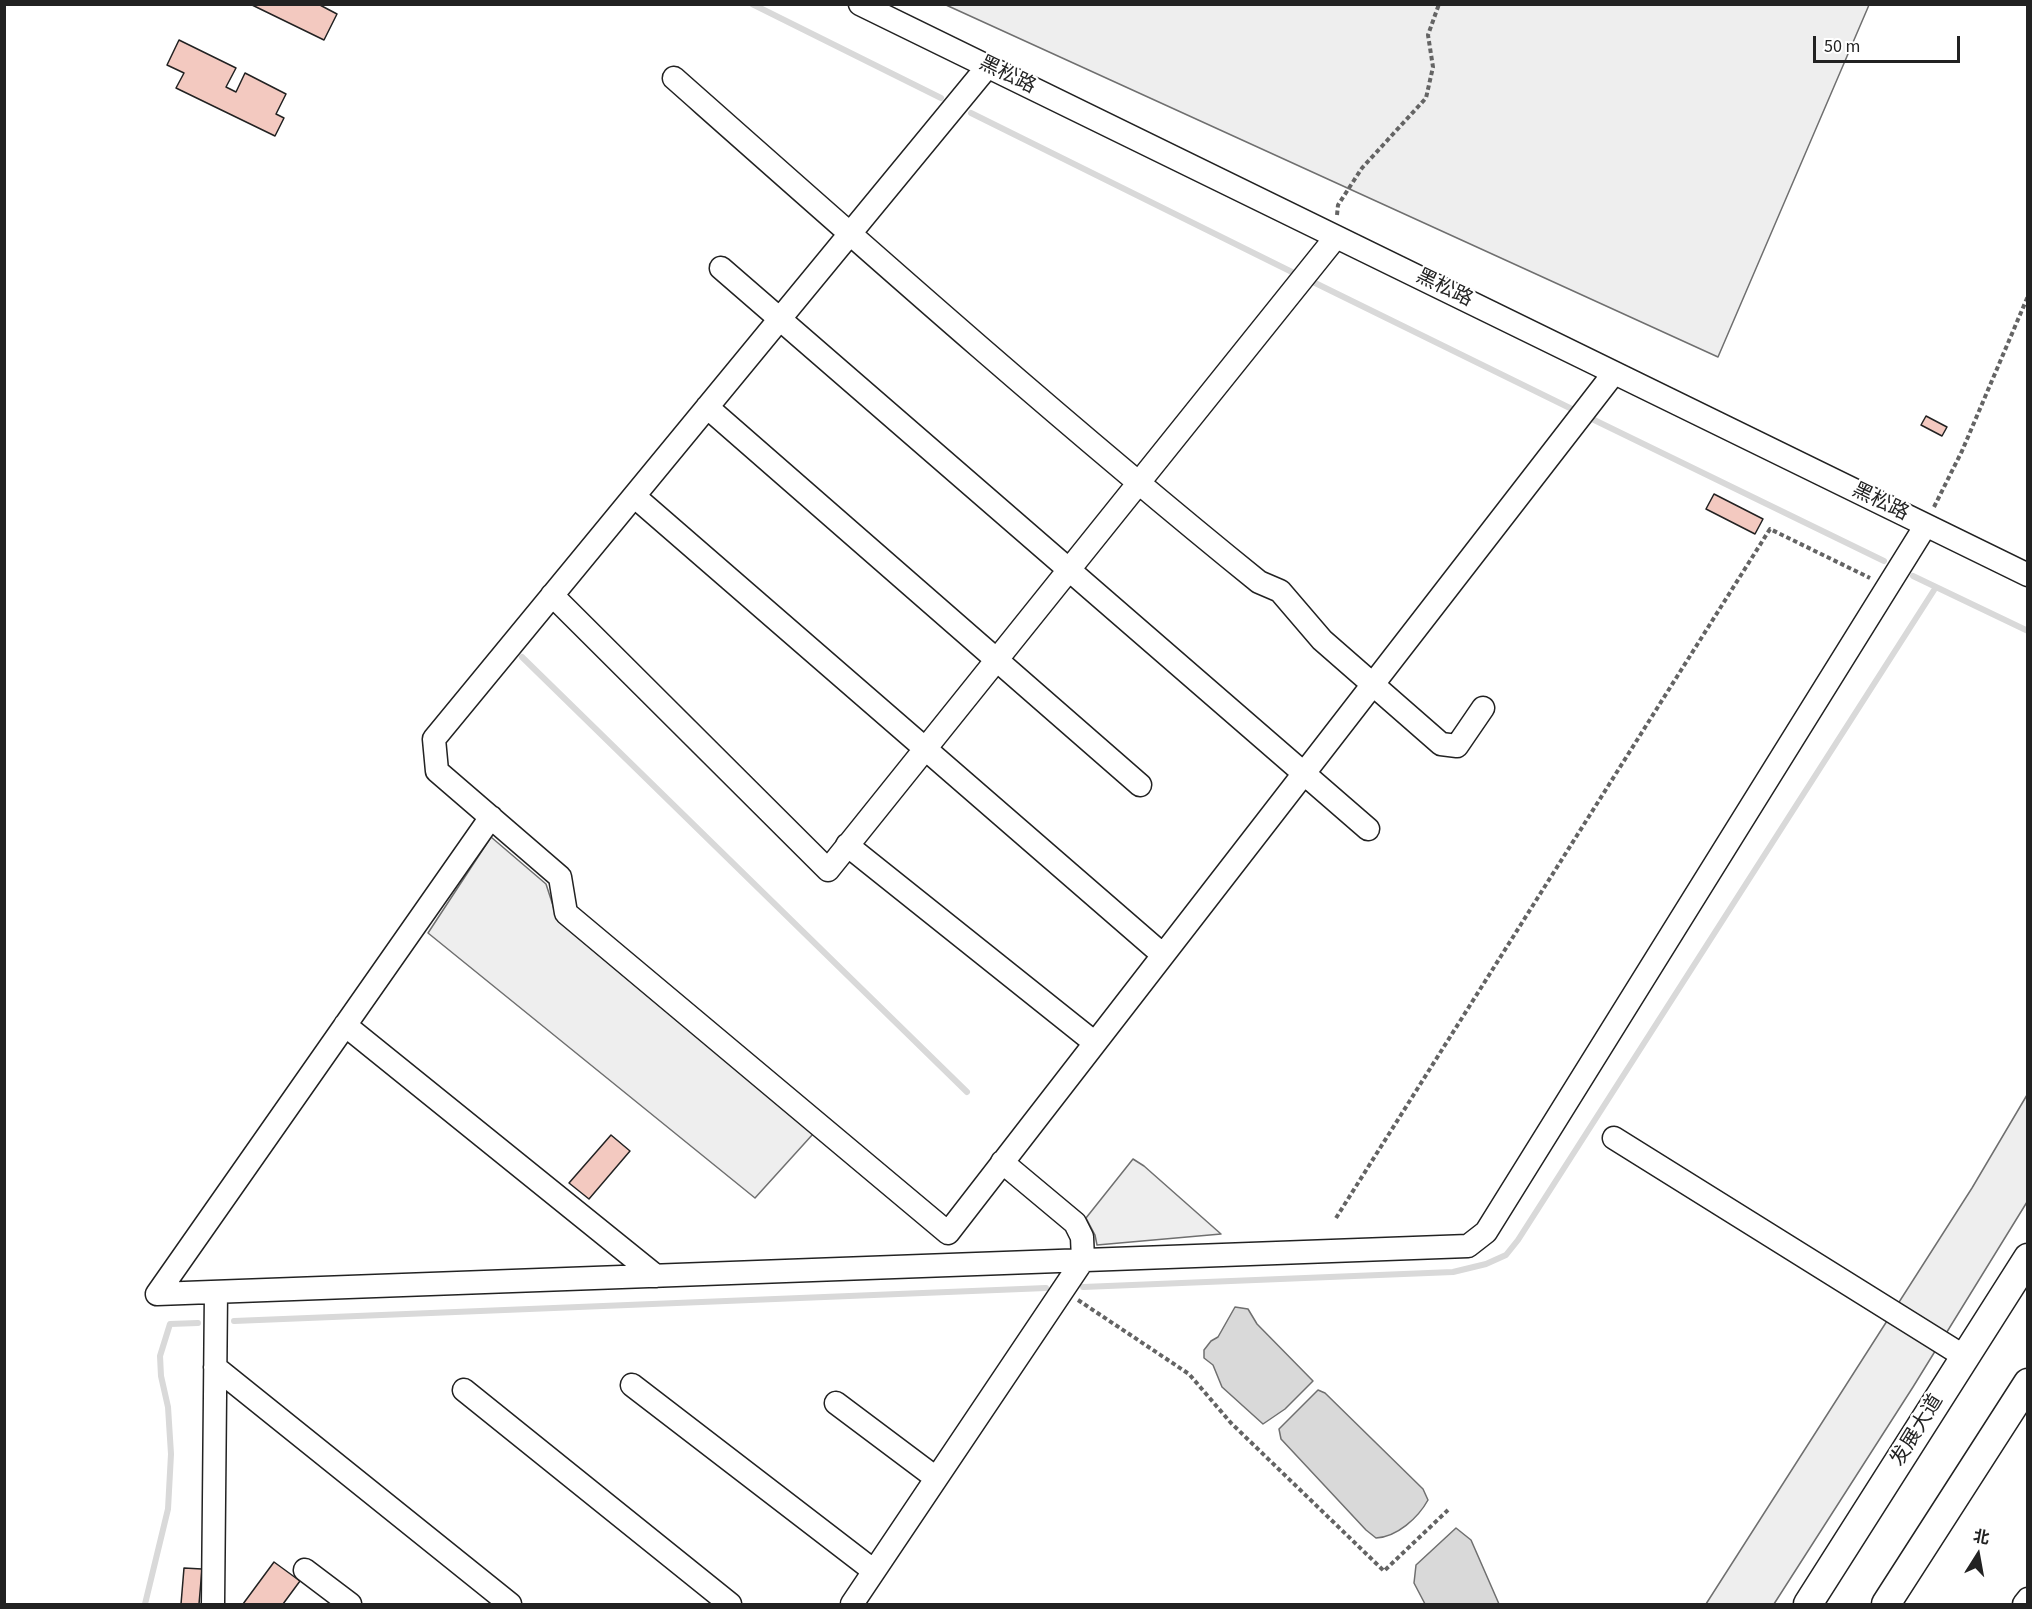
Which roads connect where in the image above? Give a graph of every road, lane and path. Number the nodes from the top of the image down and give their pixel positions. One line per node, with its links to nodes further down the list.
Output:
1 (860, 4): 3 (street, 黑松路)
2 (1439, 4): 6 (path)
3 (988, 66): 5 (street); 6 (street, 黑松路)
4 (674, 78): 5 (street)
5 (850, 234): 9 (street); 12 (street)
6 (1336, 237): 10 (street, 黑松路); 12 (street)
7 (721, 268): 9 (street)
8 (2028, 296): 14 (path)
9 (780, 319): 11 (street); 15 (street)
10 (1614, 373): 14 (street, 黑松路); 20 (street)
11 (707, 407): 13 (street); 19 (street)
12 (1138, 483): 15 (street); 20 (street)
13 (634, 496): 18 (street); 22 (street)
14 (1926, 525): 16 (street, 黑松路); 17 (street)
15 (1069, 570): 19 (street); 23 (street)
16 (2028, 574)
17 (1887, 586): 33 (path); 35 (street)
18 (552, 595): 25 (street); 27 (street)
19 (997, 659): 22 (street); 24 (street)
20 (1373, 684): 21 (street); 23 (street)
21 (1483, 708)
22 (925, 749): 27 (street); 28 (street)
23 (1304, 773): 26 (street); 28 (street)
24 (1140, 784)
25 (490, 817): 29 (street); 32 (street)
26 (1368, 829)
27 (847, 845): 30 (street)
28 (1163, 955): 30 (street)
29 (345, 1025): 36 (street); 38 (street)
30 (1095, 1043): 32 (street)
31 (1614, 1138): 39 (street)
32 (1002, 1162): 35 (street)
33 (1335, 1218)
34 (2028, 1258): 39 (main road, 发展大道)
35 (1083, 1260): 36 (street); 37 (street)
36 (656, 1276): 38 (street)
37 (1063, 1290): 45 (street); 46 (path)
38 (216, 1292): 40 (street)
39 (1965, 1357): 55 (main road, 发展大道)
40 (215, 1367): 50 (street); 52 (street)
41 (2028, 1383): 56 (main road)
42 (632, 1385): 48 (street)
43 (464, 1390): 53 (street)
44 (836, 1403): 45 (street)
45 (936, 1478): 48 (street)
46 (1448, 1510)
47 (305, 1570): 51 (street)
48 (874, 1571): 54 (street)
49 (2028, 1599): 57 (street)
50 (213, 1605)
51 (350, 1605)
52 (510, 1605)
53 (730, 1605)
54 (852, 1605)
55 (1808, 1605)
56 (1886, 1605)
57 (2024, 1605)

